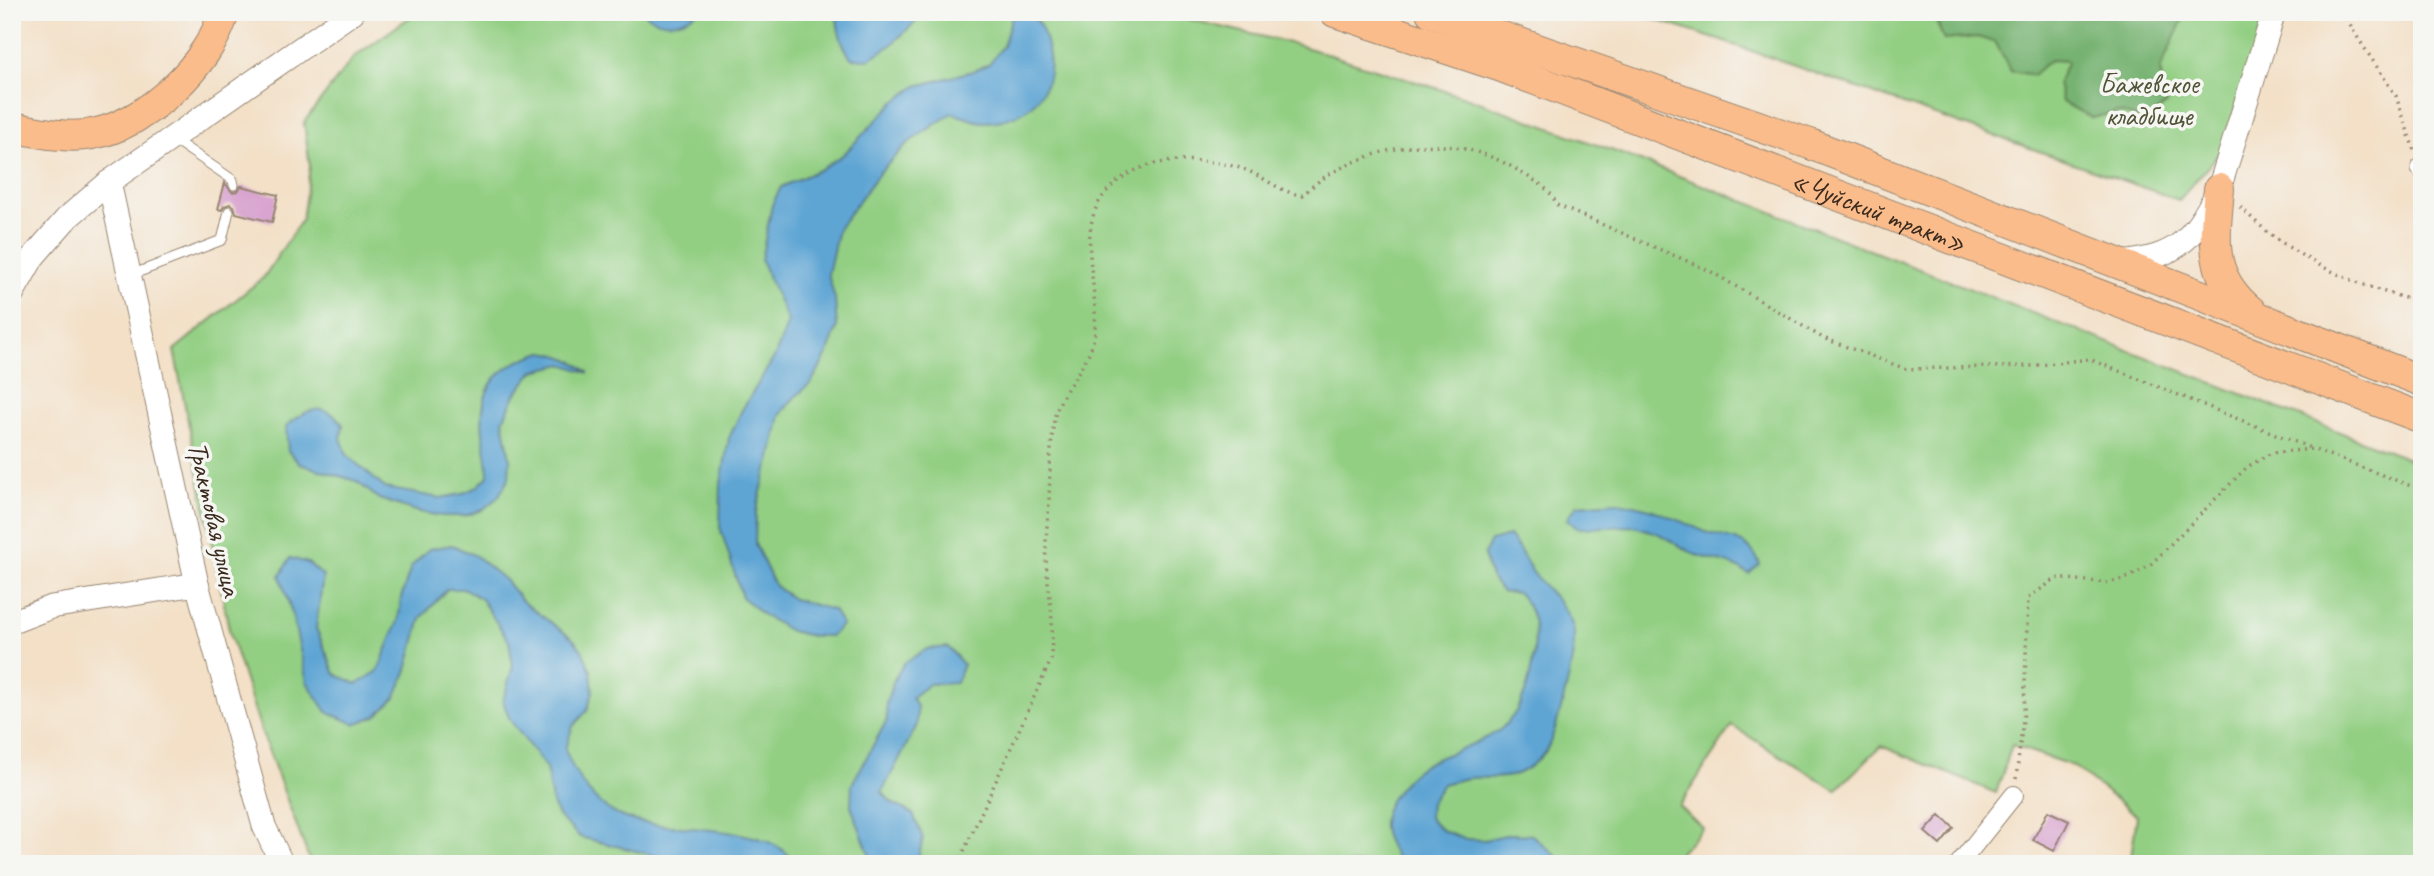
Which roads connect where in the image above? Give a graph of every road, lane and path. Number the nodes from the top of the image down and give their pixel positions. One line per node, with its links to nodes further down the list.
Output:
1 (224, 12): 7 (highway)
2 (353, 12): 8 (street)
3 (1335, 12): 20 (highway, «Чуйский тракт»)
4 (1432, 12): 14 (highway, «Чуйский тракт»)
5 (2274, 12): 12 (street)
6 (2344, 12): 9 (path)
7 (12, 127)
8 (173, 139): 10 (street); 11 (lane)
9 (2421, 168)
10 (110, 182): 15 (street, Трактовая улица); 16 (street)
11 (234, 185)
12 (2219, 189): 14 (street); 17 (path); 18 (highway)
13 (229, 211): 15 (lane)
14 (2115, 263): 18 (highway, «Чуйский тракт»)
15 (131, 275): 23 (street, Трактовая улица)
16 (12, 294)
17 (2422, 302)
18 (2263, 320): 19 (highway, «Чуйский тракт»)
19 (2422, 381)
20 (2422, 418)
21 (2313, 449): 22 (path); 27 (path); 29 (path)
22 (2422, 490)
23 (198, 584): 25 (street); 28 (street, Трактовая улица)
24 (12, 602): 25 (street)
25 (51, 607): 26 (street)
26 (12, 622)
27 (2014, 795): 30 (street)
28 (282, 864)
29 (958, 864)
30 (1959, 864)

